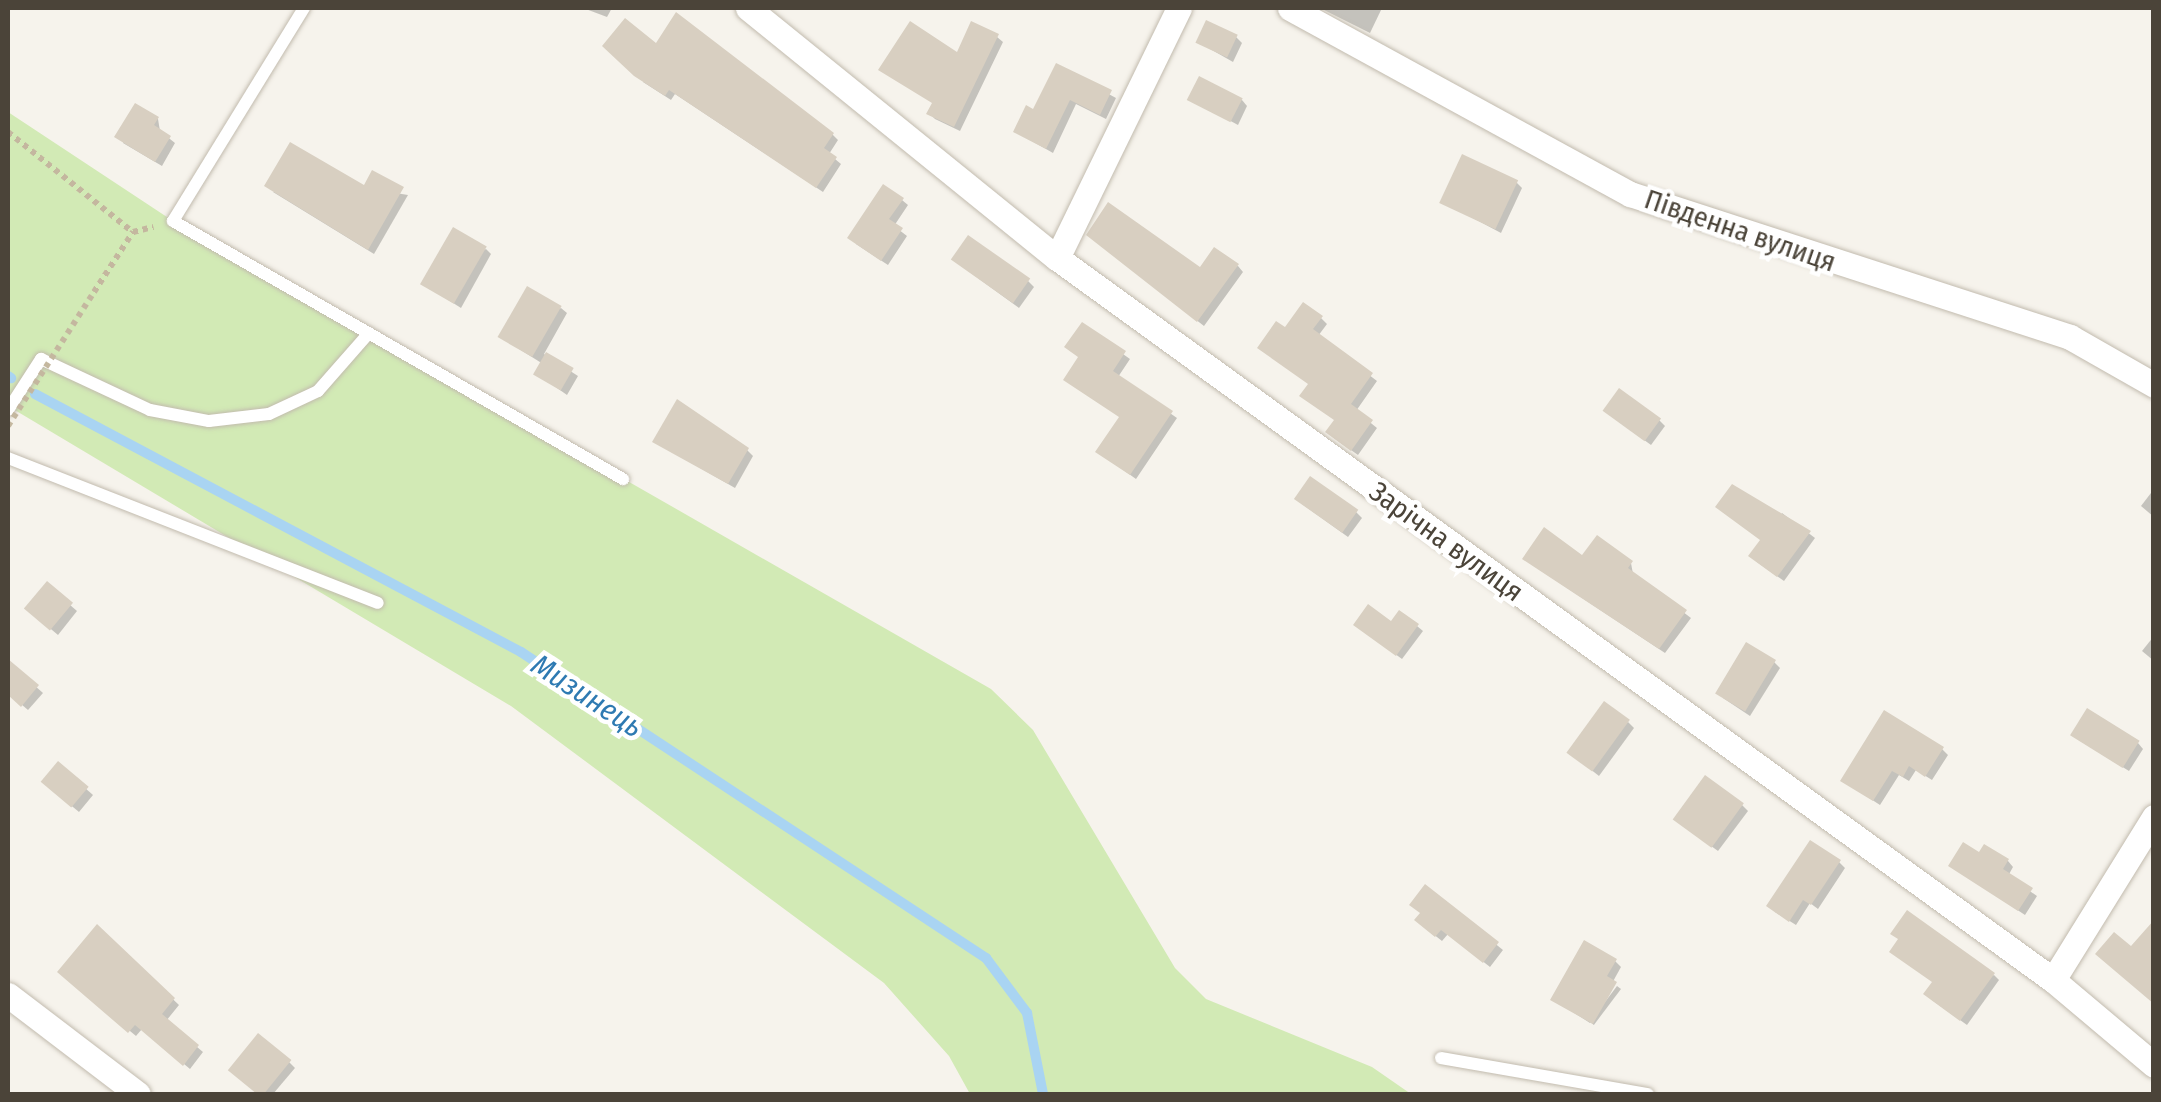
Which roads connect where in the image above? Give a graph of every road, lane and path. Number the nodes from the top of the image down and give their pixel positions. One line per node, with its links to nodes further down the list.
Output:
1 (304, 8): 7 (lane)
2 (748, 8): 6 (street, Зарічна вулиця)
3 (1179, 8): 6 (street)
4 (1290, 8): 8 (street, Південна вулиця)
5 (8, 132): 10 (path, bridge)
6 (1058, 258): 15 (street, Зарічна вулиця)
7 (369, 333): 9 (lane); 12 (lane)
8 (2154, 386)
9 (8, 410)
10 (8, 426)
11 (8, 458): 13 (lane)
12 (623, 479)
13 (378, 603)
14 (2154, 817): 15 (street)
15 (2054, 980): 18 (street, Зарічна вулиця)
16 (8, 995): 19 (street)
17 (1441, 1058): 20 (lane)
18 (2154, 1065)
19 (138, 1094)
20 (1648, 1094)

